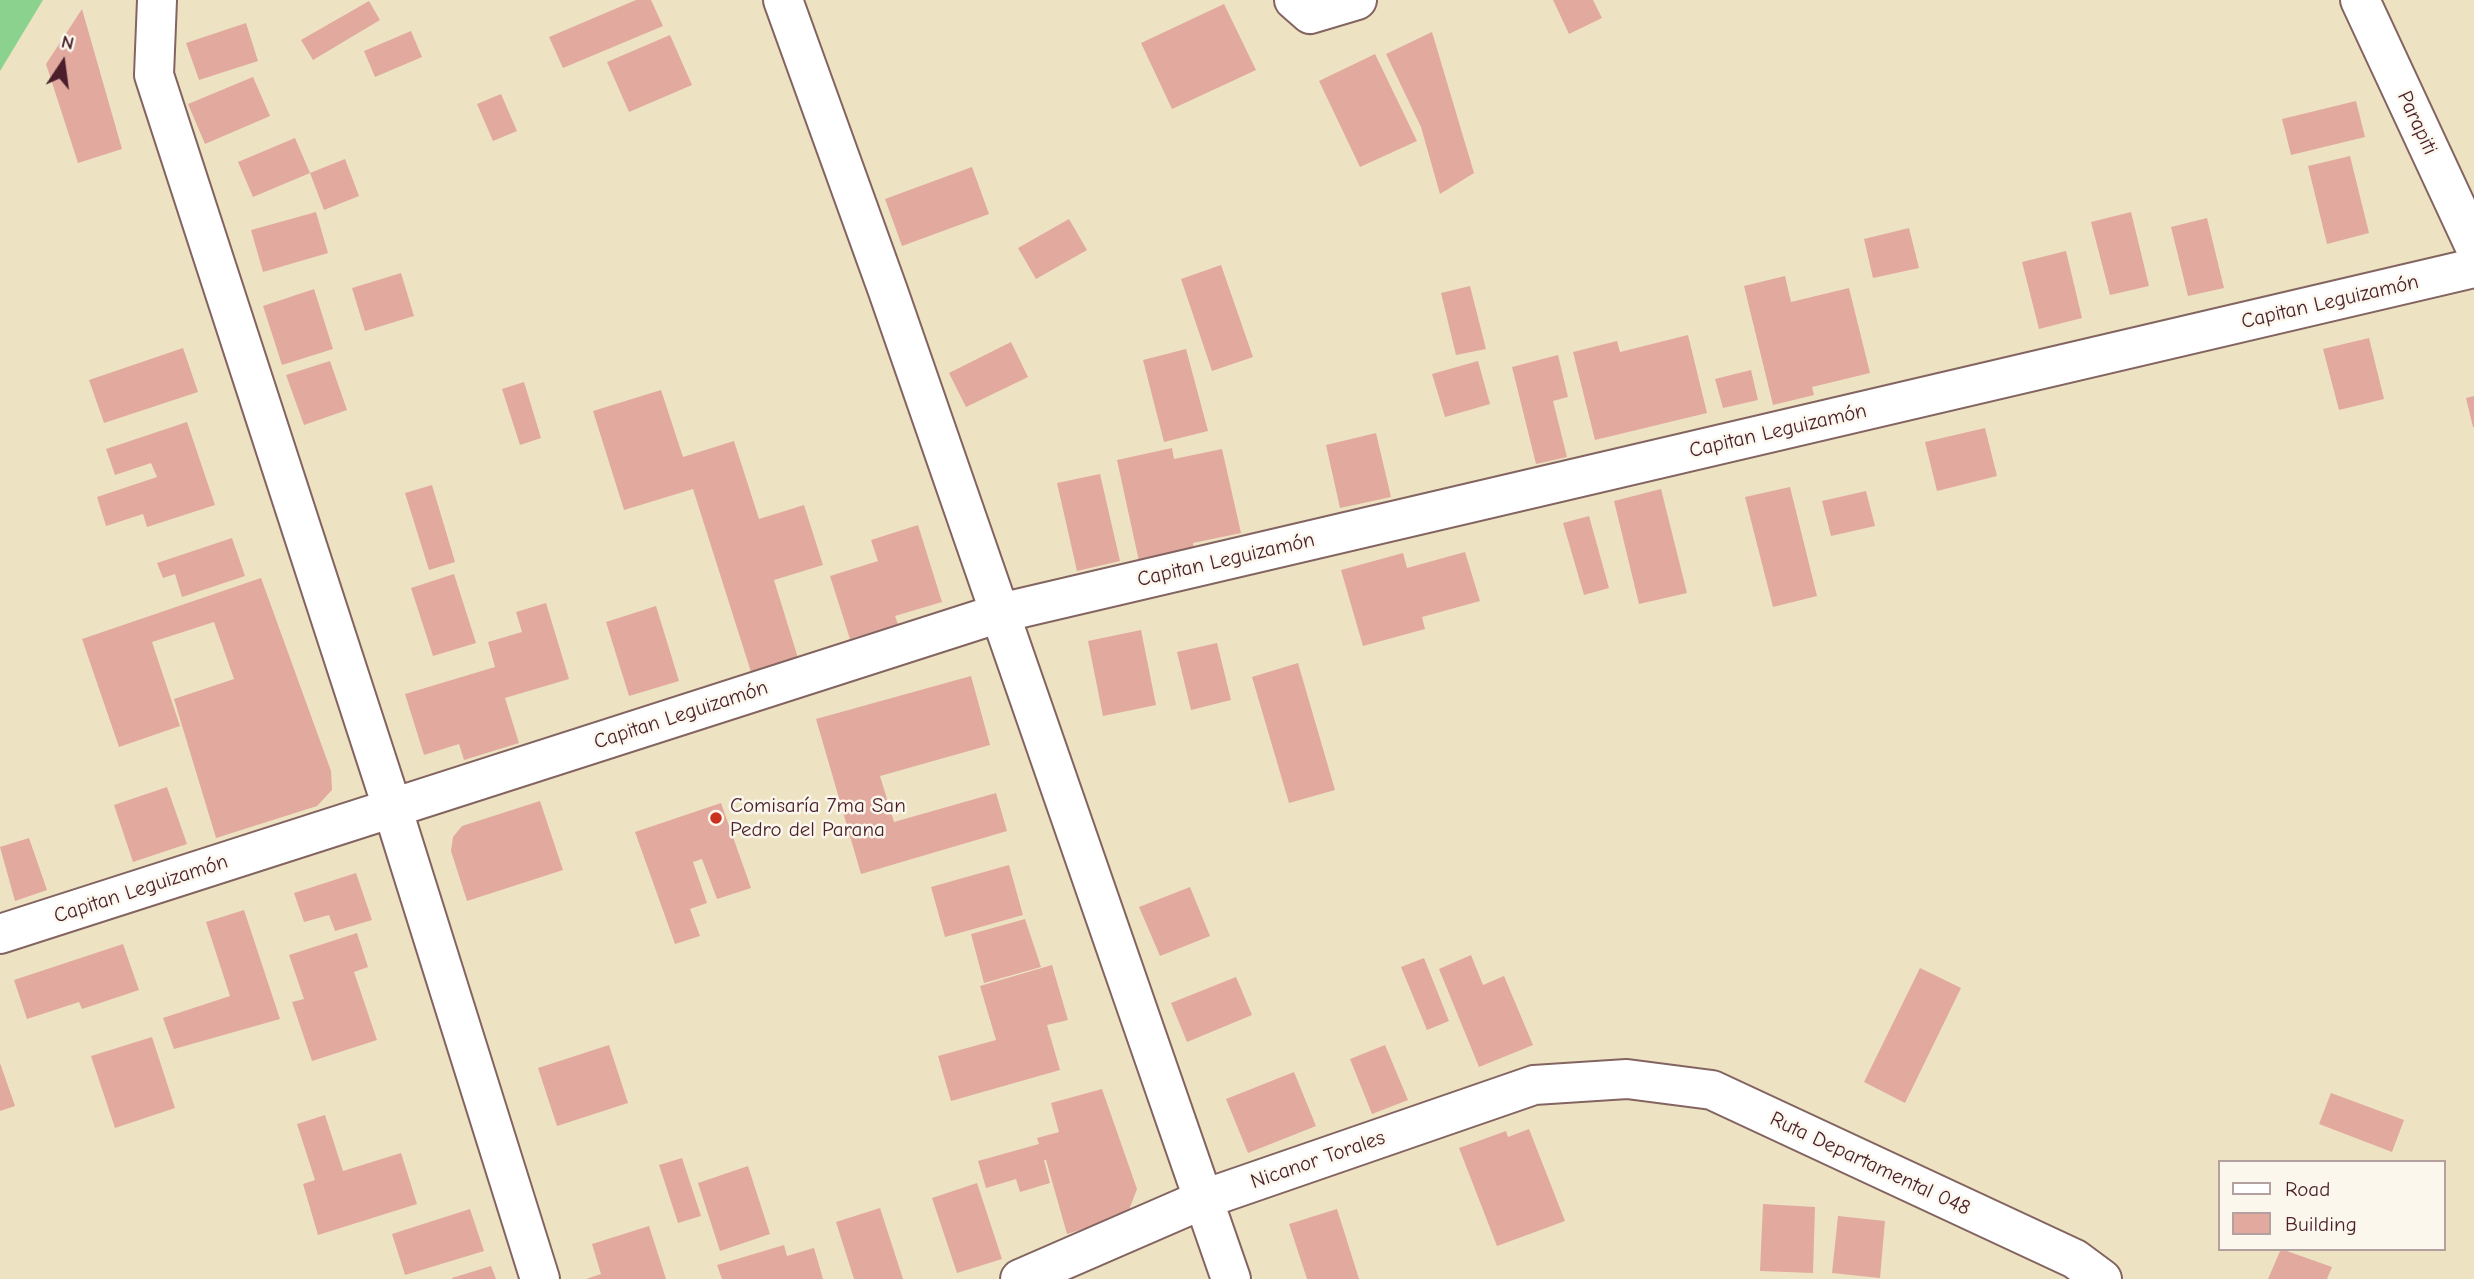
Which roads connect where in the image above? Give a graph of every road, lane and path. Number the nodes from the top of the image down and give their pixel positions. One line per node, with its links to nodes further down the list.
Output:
1 (157, 0): 9 (street)
2 (783, 0): 8 (street)
3 (1357, 0): 5 (street)
4 (2360, 0): 6 (street, Parapiti)
5 (1302, 7)
6 (2474, 245)
7 (2474, 268): 8 (street, Capitan Leguizamón)
8 (1000, 613): 9 (street, Capitan Leguizamón); 12 (street)
9 (392, 807): 10 (street, Capitan Leguizamón); 13 (street)
10 (0, 934)
11 (1627, 1079): 12 (street, Nicanor Torales); 16 (street, Ruta Departamental 048)
12 (1204, 1199): 14 (street, Nicanor Torales); 15 (street)
13 (540, 1279)
14 (1020, 1279)
15 (1231, 1279)
16 (2102, 1279)

